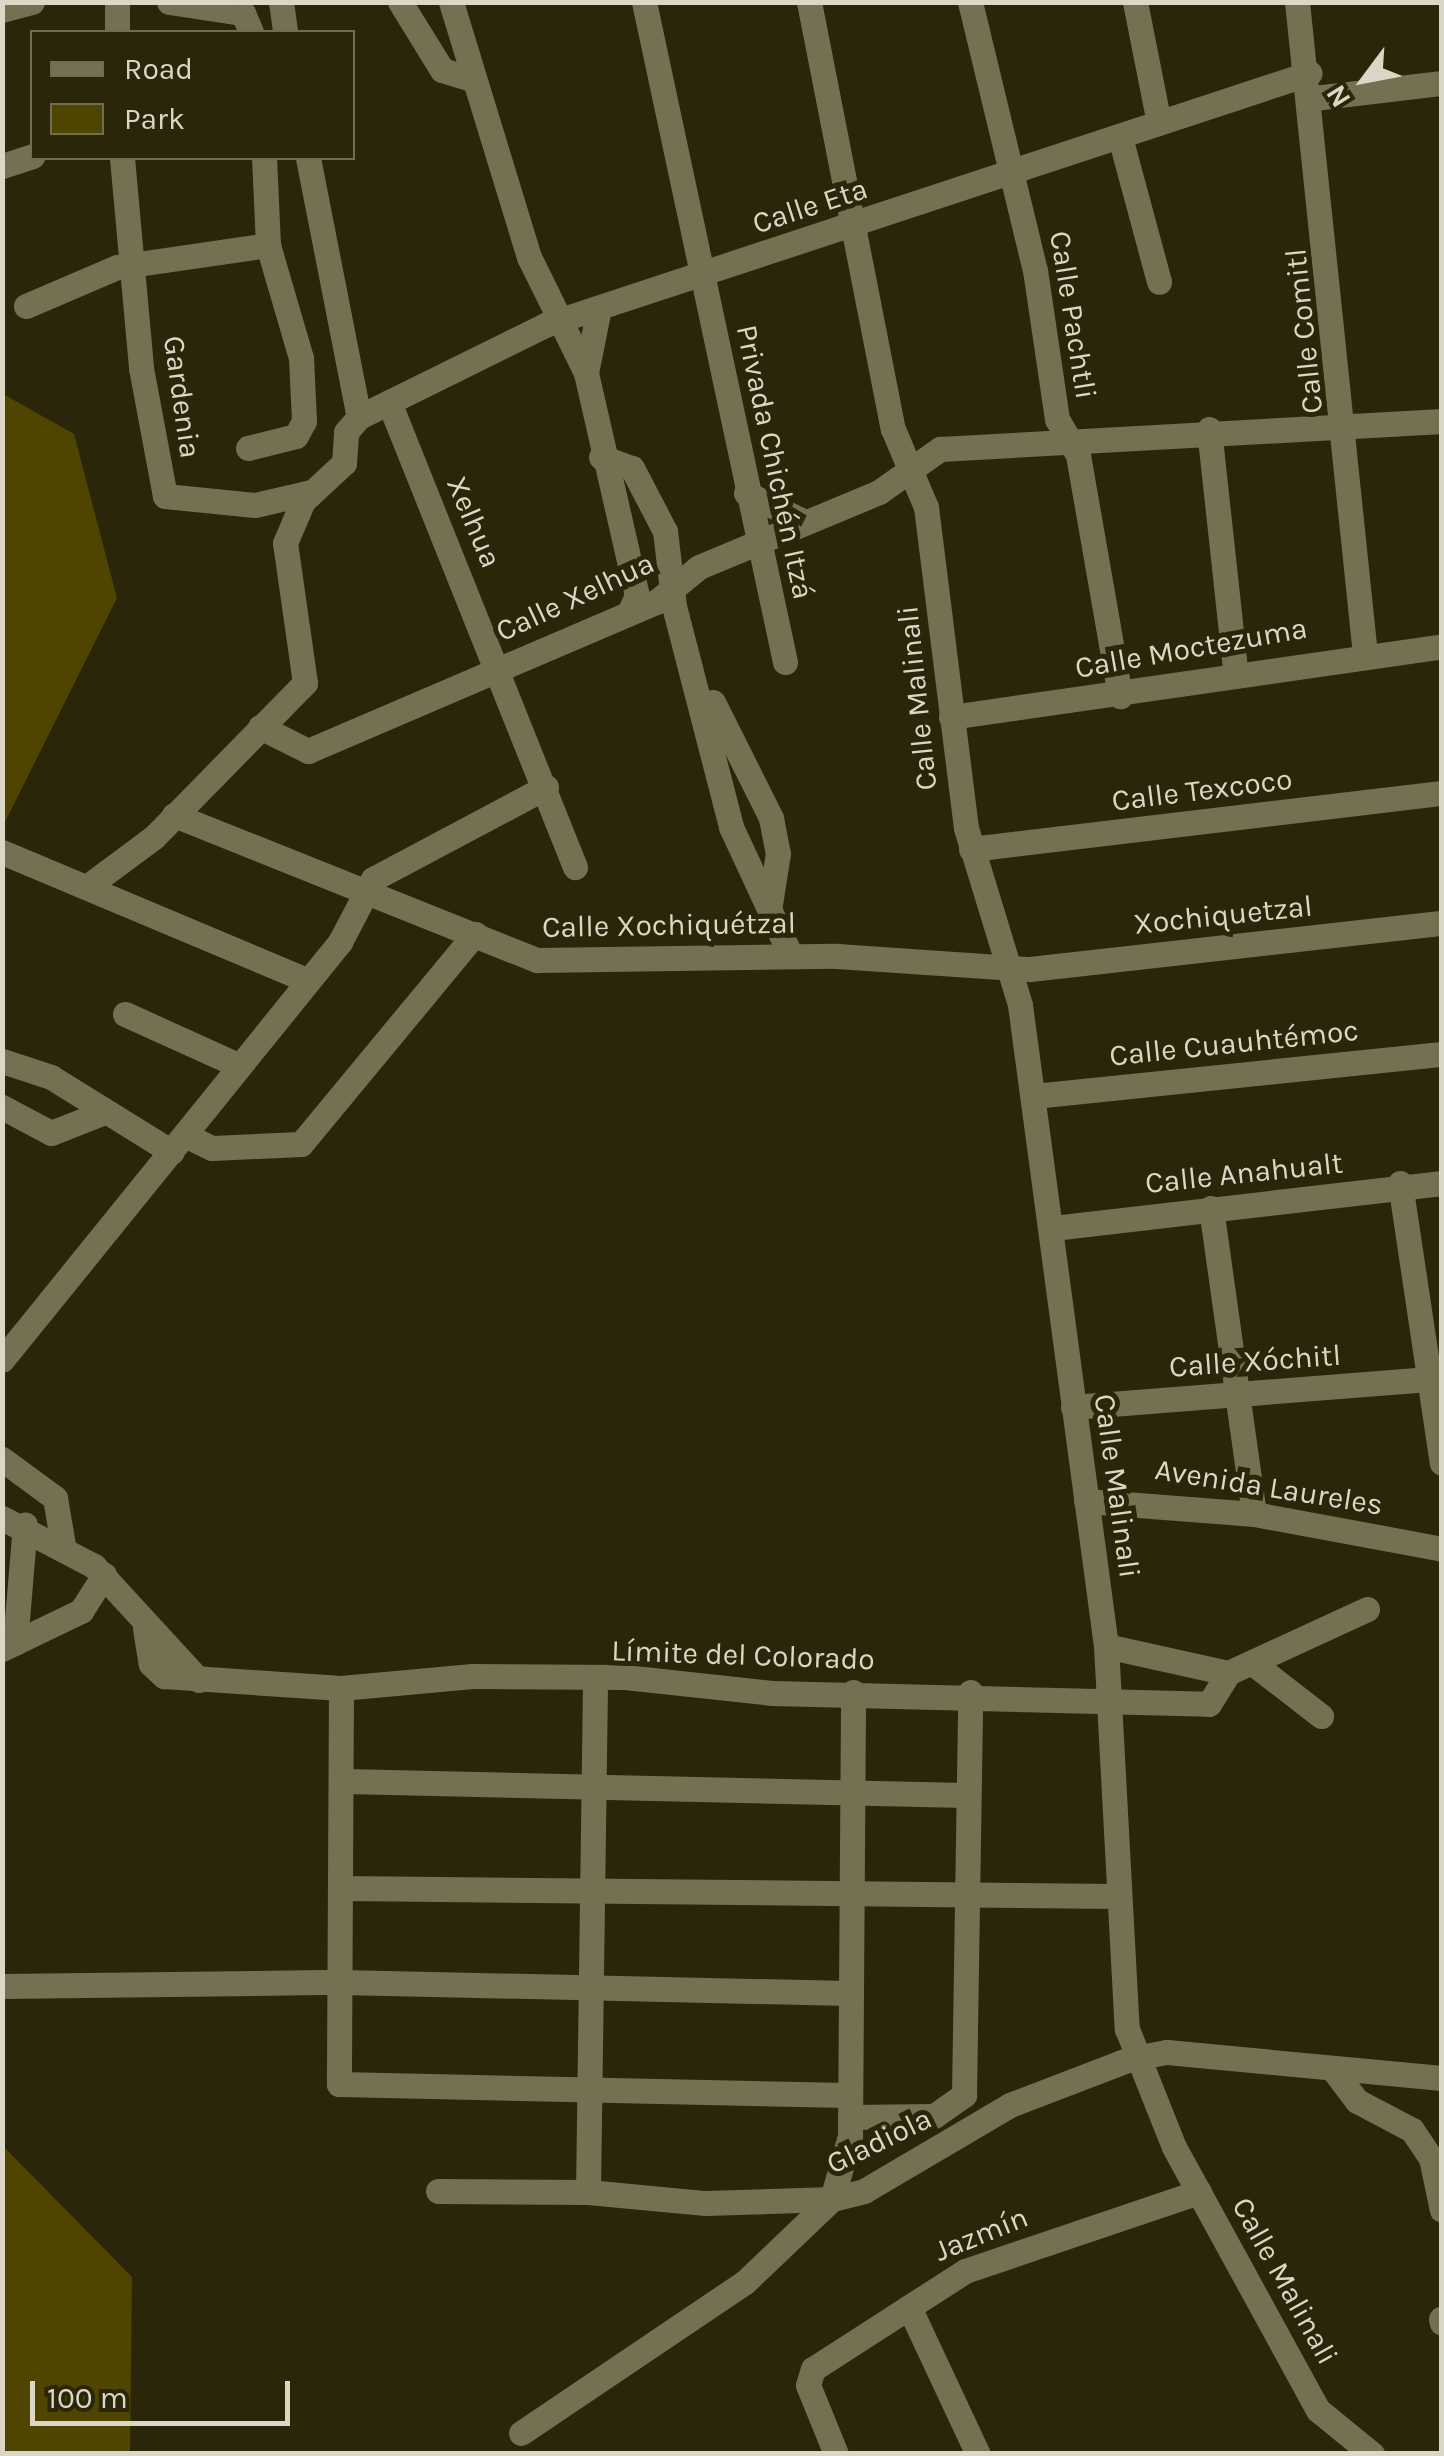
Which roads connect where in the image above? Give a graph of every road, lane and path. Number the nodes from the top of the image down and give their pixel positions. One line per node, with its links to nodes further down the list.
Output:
1 (32, 2): 12 (street)
2 (118, 2): 13 (street)
3 (169, 2): 14 (street)
4 (281, 2): 15 (street)
5 (400, 2): 16 (street)
6 (451, 2): 16 (street)
7 (644, 2): 30 (street, Privada Chichén Itzá)
8 (809, 2): 27 (street, Calle Malinali)
9 (970, 2): 26 (street, Calle Pachtli)
10 (1135, 2): 19 (street)
11 (1298, 2): 18 (street, Calle Comitl)
12 (2, 10)
13 (117, 30)
14 (250, 30)
15 (285, 30)
16 (472, 79): 34 (street)
17 (1442, 83): 18 (street, Calle Eta)
18 (1312, 85): 19 (street, Calle Eta); 39 (street, Calle Comitl)
19 (1159, 123): 20 (street, Calle Eta)
20 (1120, 137): 26 (street, Calle Eta); 31 (street)
21 (30, 157): 25 (street)
22 (122, 160): 29 (street, Gardenia)
23 (264, 160): 28 (street)
24 (308, 160): 38 (street)
25 (2, 166)
26 (1009, 176): 27 (street, Calle Eta); 41 (street, Calle Pachtli)
27 (855, 226): 30 (street, Calle Eta); 44 (street, Calle Malinali)
28 (268, 245): 29 (street); 42 (street)
29 (132, 264): 32 (street); 45 (street, Gardenia)
30 (702, 274): 33 (street, Calle Eta); 46 (street, Privada Chichén Itzá)
31 (1160, 282)
32 (26, 306)
33 (598, 313): 34 (street, Calle Eta); 35 (street)
34 (561, 321): 35 (street); 36 (street, Calle Eta)
35 (586, 373): 43 (street)
36 (389, 402): 38 (street, Calle Eta); 54 (street, Xelhua)
37 (1442, 421): 39 (street)
38 (353, 425): 45 (street)
39 (1346, 425): 40 (street); 52 (street, Calle Comitl)
40 (1209, 429): 41 (street); 55 (street)
41 (1068, 439): 44 (street); 57 (street, Calle Pachtli)
42 (248, 448)
43 (601, 456): 49 (street); 50 (street)
44 (912, 469): 47 (street, Calle Xelhua); 58 (street, Calle Malinali)
45 (311, 492): 59 (street)
46 (746, 493): 47 (street); 48 (street, Privada Chichén Itzá)
47 (803, 521): 48 (street, Calle Xelhua)
48 (756, 542): 49 (street, Calle Xelhua); 53 (street, Privada Chichén Itzá)
49 (675, 589): 50 (street, Calle Xelhua); 56 (street)
50 (629, 613): 54 (street, Calle Xelhua)
51 (1442, 646): 52 (street, Calle Moctezuma)
52 (1365, 655): 55 (street, Calle Moctezuma)
53 (785, 662)
54 (500, 668): 59 (street, Calle Xelhua); 60 (street, Xelhua)
55 (1236, 676): 57 (street, Calle Moctezuma)
56 (694, 682): 61 (street); 64 (street)
57 (1120, 696): 58 (street, Calle Moctezuma)
58 (951, 716): 65 (street, Calle Malinali)
59 (260, 727): 63 (street)
60 (546, 786): 67 (street, Xelhua); 69 (street)
61 (722, 788): 64 (street); 70 (street)
62 (1442, 793): 65 (street, Calle Texcoco)
63 (174, 815): 68 (street); 69 (street, Calle Xochiquétzal)
64 (771, 818): 70 (street)
65 (970, 848): 74 (street, Calle Malinali)
66 (2, 852): 68 (street)
67 (575, 867)
68 (88, 886): 75 (street)
69 (368, 893): 72 (street, Calle Xochiquétzal); 75 (street)
70 (770, 904): 73 (street)
71 (1442, 923): 74 (street, Xochiquetzal)
72 (475, 934): 73 (street, Calle Xochiquétzal); 83 (street)
73 (791, 956): 74 (street, Calle Xochiquétzal)
74 (1011, 964): 80 (street, Calle Malinali)
75 (307, 980): 79 (street)
76 (125, 1014): 79 (street)
77 (1442, 1054): 80 (street, Calle Cuauhtémoc)
78 (2, 1061): 82 (street)
79 (238, 1066): 83 (street)
80 (1034, 1096): 87 (street, Calle Malinali)
81 (2, 1107): 82 (street)
82 (102, 1113): 83 (street)
83 (180, 1144): 88 (street)
84 (1400, 1184): 85 (street, Calle Anahualt); 86 (street, Calle Anahualt); 89 (street)
85 (1442, 1184)
86 (1211, 1208): 87 (street, Calle Anahualt); 90 (street)
87 (1053, 1228): 91 (street, Calle Malinali)
88 (2, 1360)
89 (1435, 1379): 90 (street, Calle Xóchitl); 93 (street)
90 (1242, 1395): 91 (street, Calle Xóchitl); 95 (street)
91 (1073, 1407): 94 (street, Calle Malinali)
92 (2, 1459): 97 (street)
93 (1442, 1463)
94 (1086, 1500): 95 (street, Avenida Laureles); 102 (street, Calle Malinali)
95 (1254, 1514): 98 (street, Avenida Laureles)
96 (14, 1521): 97 (street); 101 (street)
97 (63, 1545): 99 (street)
98 (1442, 1548)
99 (104, 1574): 101 (street); 106 (street, Límite del Colorado)
100 (1368, 1609): 103 (street)
101 (8, 1646)
102 (1106, 1646): 104 (street); 109 (street, Calle Malinali)
103 (1254, 1664): 104 (street); 110 (street)
104 (1228, 1673): 109 (street, Límite del Colorado)
105 (595, 1682): 106 (street, Límite del Colorado); 107 (street, Límite del Colorado); 112 (street)
106 (341, 1688): 111 (street)
107 (853, 1692): 108 (street, Límite del Colorado); 113 (street)
108 (970, 1692): 109 (street, Límite del Colorado); 114 (street)
109 (1105, 1699): 119 (street, Calle Malinali)
110 (1321, 1716)
111 (344, 1781): 112 (street); 116 (street)
112 (596, 1786): 113 (street); 115 (street)
113 (851, 1792): 114 (street); 118 (street)
114 (966, 1795): 117 (street)
115 (594, 1886): 116 (street); 118 (street); 122 (street)
116 (342, 1888): 120 (street)
117 (968, 1894): 118 (street); 119 (street); 128 (street)
118 (850, 1895): 123 (street)
119 (1116, 1896): 124 (street, Calle Malinali)
120 (341, 1982): 121 (street); 122 (street); 127 (street)
121 (2, 1986)
122 (591, 1989): 123 (street); 127 (street)
123 (848, 1993): 129 (street)
124 (1140, 2056): 125 (street); 130 (street, Gladiola); 133 (street, Calle Malinali)
125 (1332, 2068): 126 (street); 135 (street)
126 (1442, 2078)
127 (589, 2093): 129 (street); 132 (street)
128 (961, 2103): 129 (street); 130 (street)
129 (848, 2106): 134 (street)
130 (978, 2125): 134 (street, Gladiola)
131 (438, 2191): 132 (street)
132 (588, 2192): 134 (street)
133 (1200, 2192): 136 (street, Jazmín); 140 (street, Calle Malinali)
134 (832, 2199): 137 (street, Gladiola)
135 (1442, 2210)
136 (909, 2307): 138 (street, Jazmín); 139 (street)
137 (521, 2433)
138 (836, 2454)
139 (978, 2454)
140 (1372, 2454)

